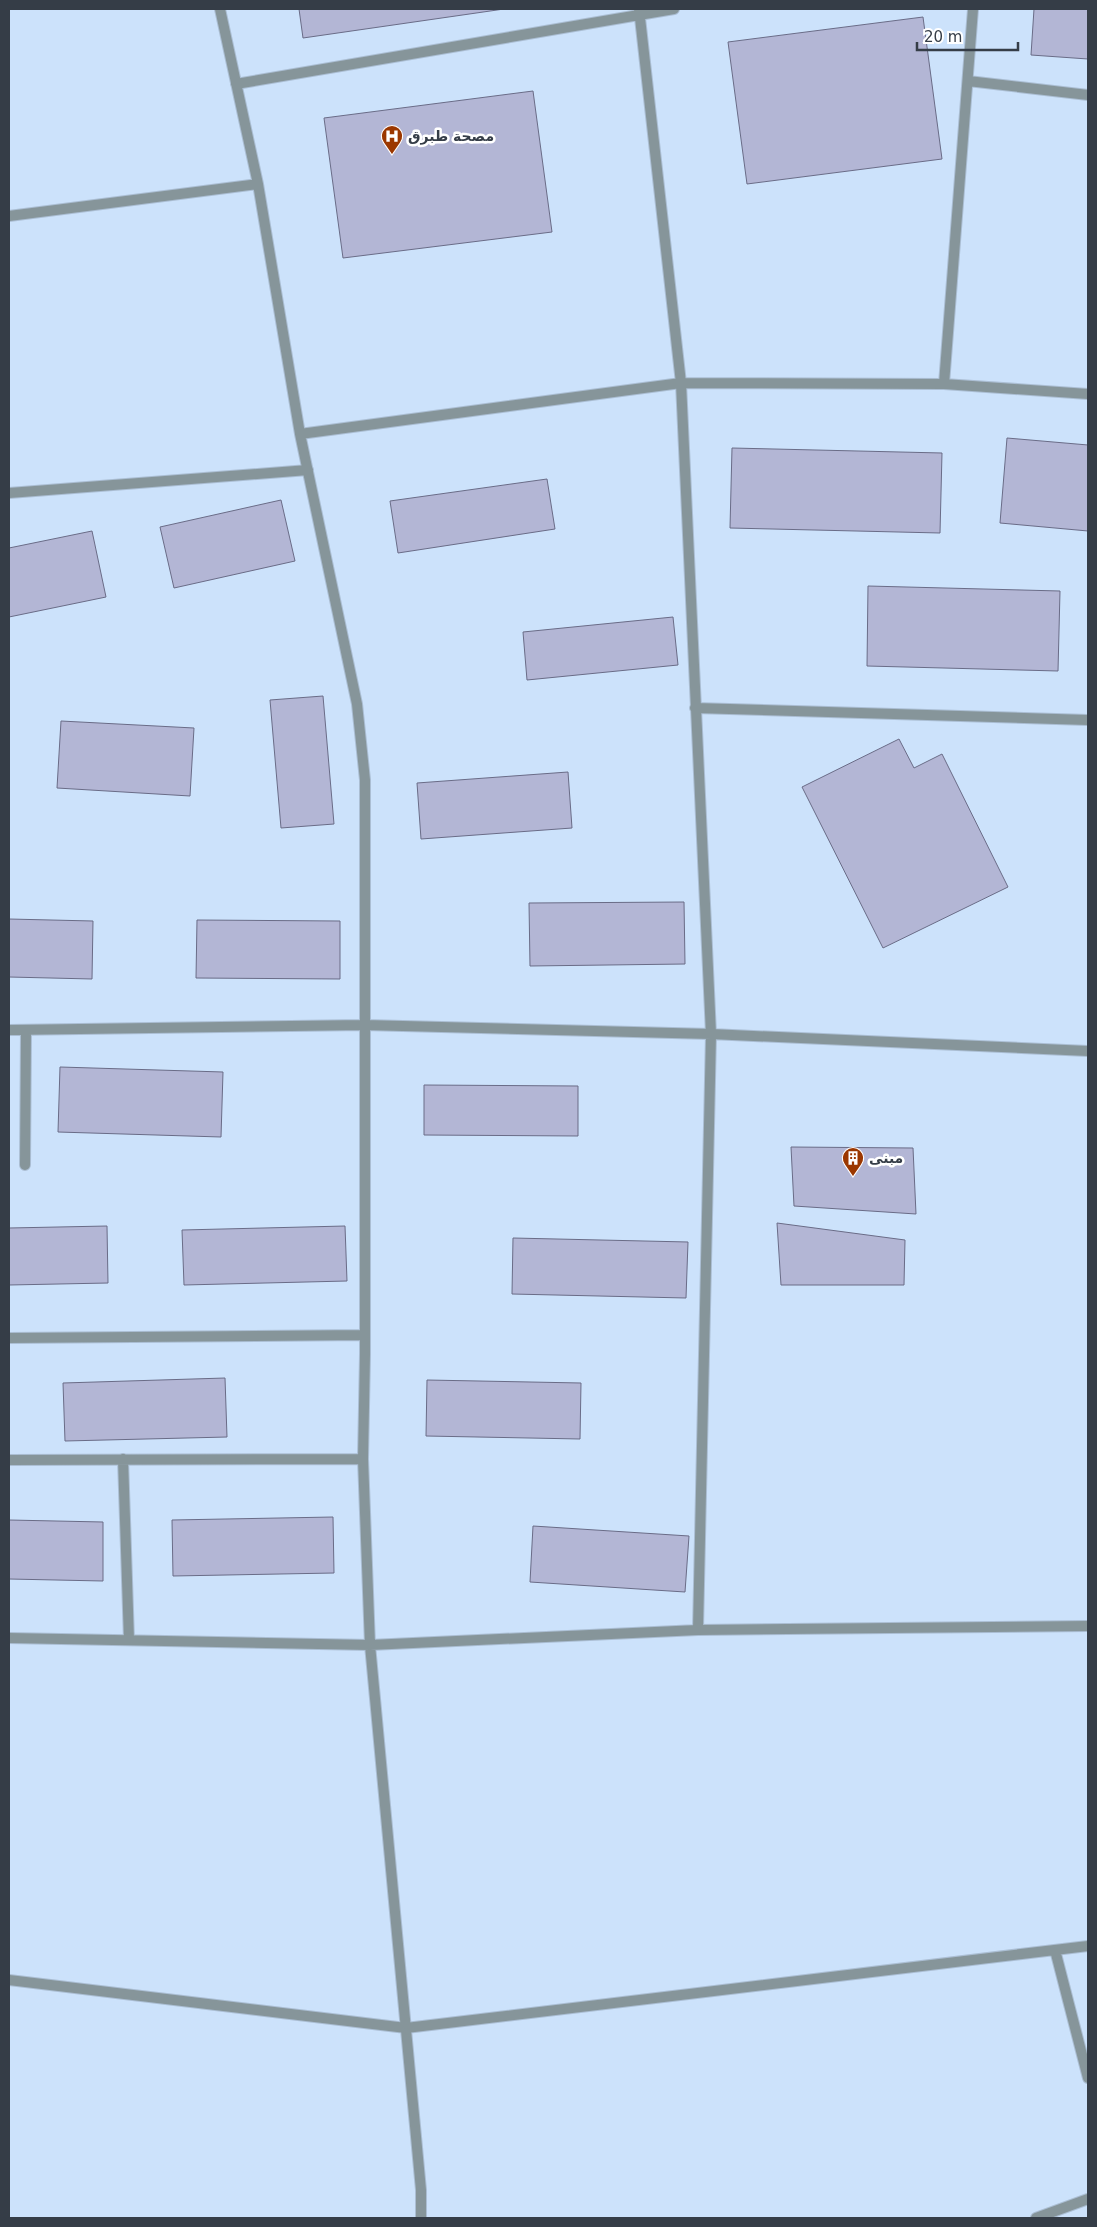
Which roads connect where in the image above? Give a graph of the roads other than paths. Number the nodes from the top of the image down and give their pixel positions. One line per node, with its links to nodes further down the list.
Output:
1 (220, 9): 6 (street)
2 (674, 9): 4 (street)
3 (973, 9): 5 (street)
4 (640, 12): 6 (street); 10 (street)
5 (968, 81): 7 (street); 11 (street)
6 (236, 84): 8 (street)
7 (1088, 95)
8 (258, 184): 9 (street); 13 (street)
9 (9, 216)
10 (682, 383): 11 (street); 13 (street); 16 (street)
11 (944, 384): 12 (street)
12 (1088, 394)
13 (300, 434): 14 (street)
14 (308, 470): 15 (street); 18 (street)
15 (9, 493)
16 (694, 708): 17 (street); 21 (street)
17 (1088, 720)
18 (364, 1025): 20 (street); 21 (street); 24 (street)
19 (9, 1030): 20 (street)
20 (26, 1030): 23 (street)
21 (711, 1034): 22 (street); 30 (street)
22 (1088, 1051)
23 (25, 1165)
24 (365, 1335): 25 (street); 27 (street)
25 (9, 1338)
26 (123, 1459): 27 (street); 28 (street); 32 (street)
27 (363, 1459): 33 (street)
28 (9, 1460)
29 (1088, 1626): 30 (street)
30 (698, 1630): 33 (street)
31 (9, 1638): 32 (street)
32 (129, 1640): 33 (street)
33 (370, 1645): 37 (street)
34 (1088, 1946): 35 (street)
35 (1055, 1950): 37 (street); 38 (street)
36 (9, 1980): 37 (street)
37 (406, 2028): 40 (street)
38 (1088, 2078)
39 (1088, 2199): 41 (street)
40 (421, 2218)
41 (1036, 2218)

